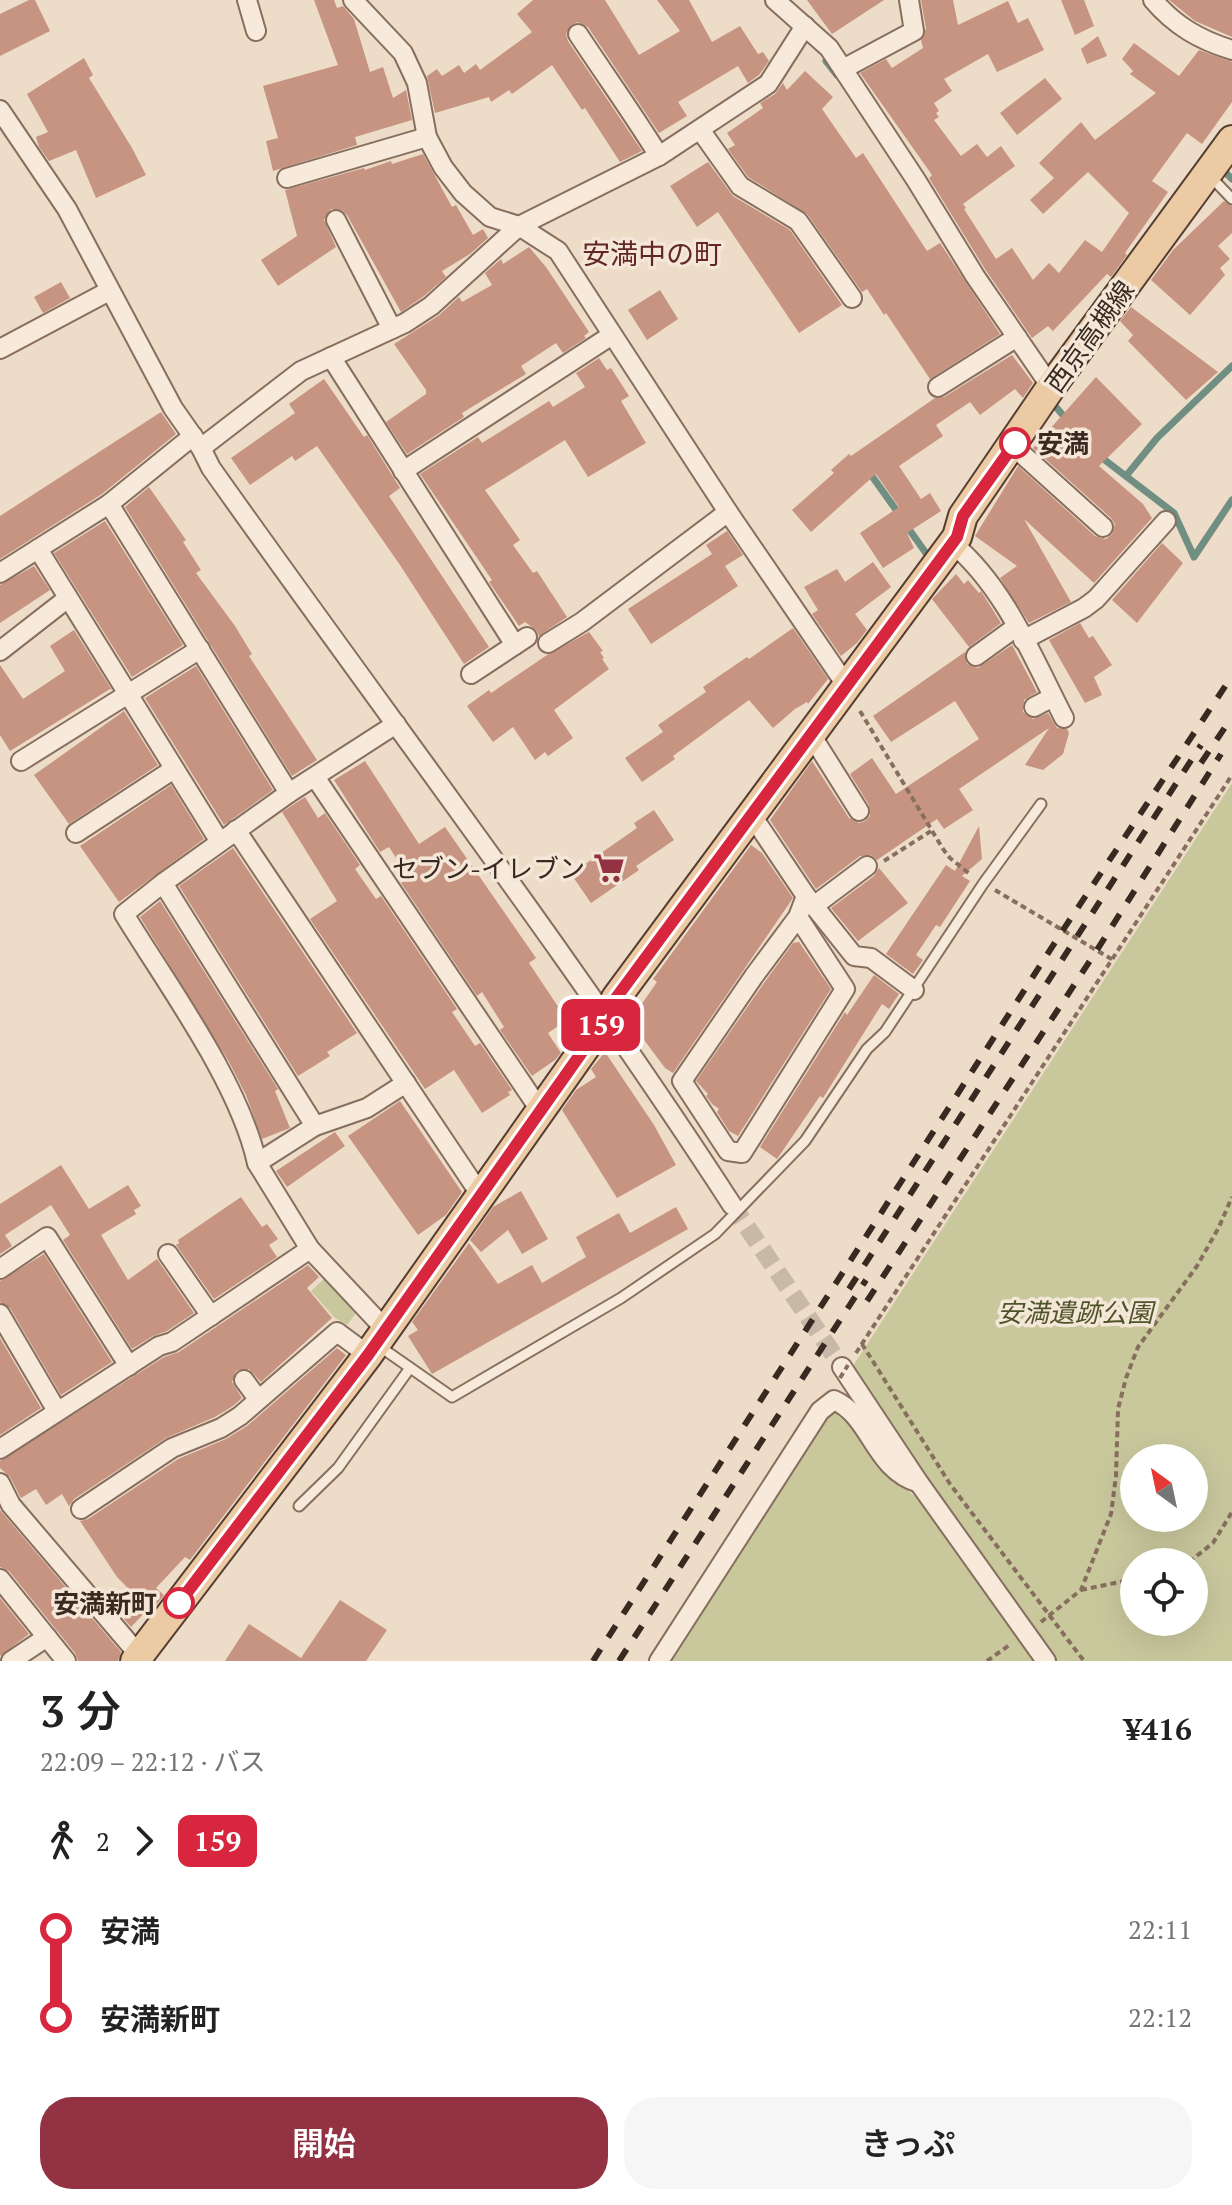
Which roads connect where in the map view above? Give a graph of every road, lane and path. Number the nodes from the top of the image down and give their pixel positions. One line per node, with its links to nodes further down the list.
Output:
1 (247, 0): 7 (street)
2 (353, 0): 13 (street)
3 (775, 0): 6 (street)
4 (909, 0): 10 (street)
5 (1153, 0): 9 (street)
6 (805, 26): 10 (street); 12 (street)
7 (256, 31)
8 (578, 34): 15 (street)
9 (1232, 50)
10 (843, 69): 25 (street)
11 (0, 110): 21 (street)
12 (701, 131): 15 (street); 22 (street)
13 (427, 137): 17 (street); 20 (street)
14 (1232, 140): 16 (main road, 西京高槻線)
15 (659, 156): 20 (street)
16 (1207, 174): 18 (lane); 29 (main road, 西京高槻線)
17 (287, 178)
18 (1232, 199)
19 (336, 220): 23 (street)
20 (519, 226): 23 (street); 24 (street)
21 (109, 291): 26 (street); 30 (street)
22 (852, 298)
23 (392, 329): 27 (street)
24 (612, 335): 32 (street); 34 (street)
25 (1017, 337): 28 (street); 29 (street)
26 (0, 349)
27 (331, 357): 30 (street); 32 (street)
28 (938, 387)
29 (1051, 387): 31 (main road, 西京高槻線)
30 (197, 442): 33 (street); 53 (street)
31 (1013, 446): 36 (street); 37 (main road, 西京高槻線)
32 (403, 471): 46 (street)
33 (109, 504): 38 (street); 43 (street)
34 (728, 512): 42 (street); 47 (street)
35 (1166, 521): 41 (street)
36 (1103, 527)
37 (952, 543): 41 (street); 54 (main road, 西京高槻線)
38 (38, 549): 39 (street); 40 (street)
39 (0, 573)
40 (68, 598): 44 (street); 48 (street)
41 (1019, 634): 45 (street); 49 (street)
42 (548, 643)
43 (200, 649): 48 (street); 59 (street)
44 (0, 651)
45 (976, 656)
46 (471, 674)
47 (842, 679)
48 (128, 694): 55 (street); 56 (street)
49 (1053, 697): 50 (street); 52 (street)
50 (1034, 707)
51 (859, 709): 64 (path)
52 (1064, 718)
53 (396, 724): 58 (street); 74 (street)
54 (810, 733): 61 (street); 62 (main road, 西京高槻線)
55 (21, 761)
56 (174, 769): 65 (street); 66 (street)
57 (1232, 775): 72 (path)
58 (315, 777): 59 (street); 76 (street)
59 (289, 793): 63 (street)
60 (1041, 804): 69 (lane)
61 (859, 811)
62 (751, 814): 70 (street); 74 (main road, 西京高槻線)
63 (236, 830): 66 (street); 75 (street)
64 (932, 831): 67 (path); 69 (path)
65 (76, 833)
66 (220, 842): 68 (street)
67 (867, 866): 70 (street)
68 (163, 883): 77 (street); 78 (street)
69 (983, 884): 72 (path); 73 (lane)
70 (810, 901): 71 (street); 73 (street)
71 (798, 917): 71 (street)
72 (1113, 960): 88 (path)
73 (914, 990): 90 (lane)
74 (606, 1018): 76 (main road, 西京高槻線); 81 (street)
75 (406, 1083): 77 (street); 79 (street)
76 (540, 1110): 79 (main road, 西京高槻線)
77 (315, 1126): 78 (street)
78 (257, 1163): 82 (street)
79 (480, 1194): 87 (main road, 西京高槻線)
80 (1232, 1197): 105 (path)
81 (732, 1205)
82 (310, 1249): 86 (street); 87 (street)
83 (168, 1254): 86 (street)
84 (0, 1269): 89 (street)
85 (0, 1314): 94 (street)
86 (211, 1316): 89 (street)
87 (377, 1343): 90 (lane); 93 (street); 109 (main road, 西京高槻線)
88 (862, 1344): 91 (path); 106 (path)
89 (129, 1366): 94 (street)
90 (410, 1368): 98 (lane)
91 (843, 1370): 96 (street)
92 (244, 1380): 93 (street)
93 (258, 1399): 99 (street)
94 (57, 1411): 95 (street)
95 (0, 1449)
96 (919, 1483): 107 (street); 112 (street)
97 (3, 1495): 109 (street)
98 (299, 1506)
99 (81, 1509)
100 (1232, 1512): 101 (path)
101 (1230, 1523): 102 (path)
102 (1207, 1548)
103 (0, 1579): 108 (street)
104 (1120, 1582): 105 (path)
105 (1081, 1590): 106 (path)
106 (1050, 1616): 107 (path); 115 (path)
107 (1025, 1634): 113 (path); 114 (street)
108 (47, 1637): 110 (street); 111 (street)
109 (137, 1658)
110 (11, 1661)
111 (66, 1661)
112 (659, 1661)
113 (987, 1661)
114 (1046, 1661)
115 (1084, 1661)

